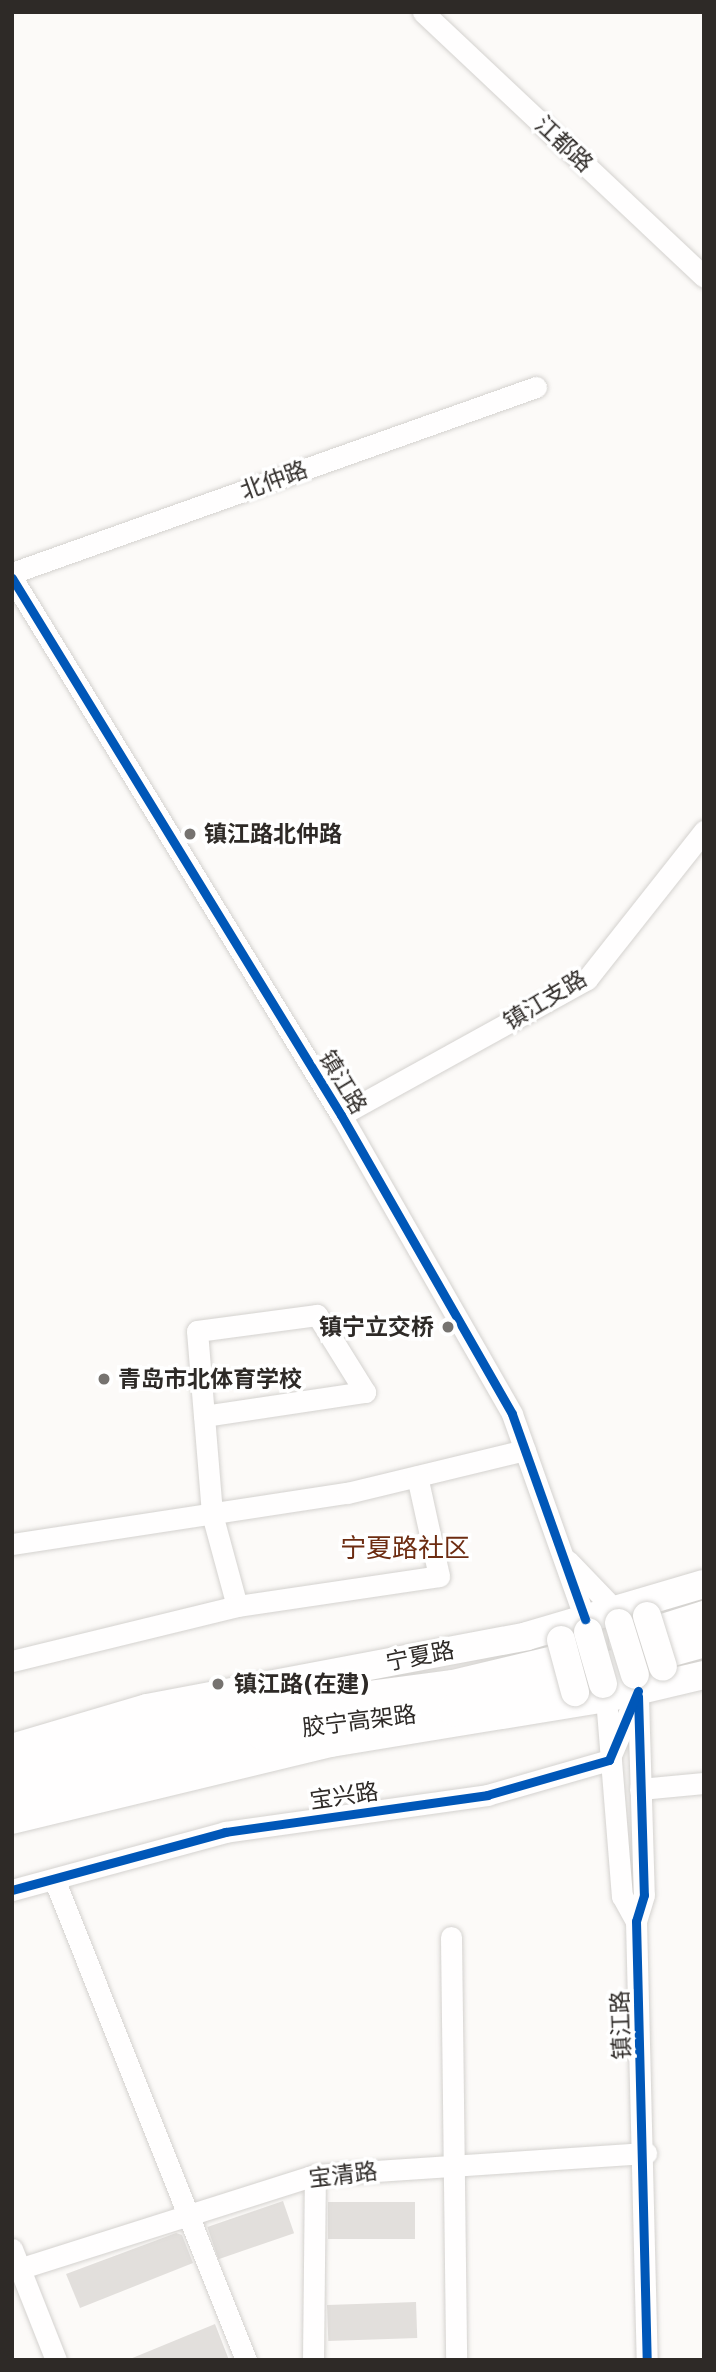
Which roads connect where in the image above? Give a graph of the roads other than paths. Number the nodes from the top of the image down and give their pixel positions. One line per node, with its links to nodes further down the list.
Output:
1 (424, 12): 2 (street, 江都路)
2 (704, 277)
3 (536, 387): 4 (street, 北仲路)
4 (12, 575): 6 (street, 镇江路)
5 (704, 831): 6 (street, 镇江支路)
6 (341, 1115): 8 (street, 镇江路)
7 (204, 1416): 7 (street); 10 (street)
8 (525, 1450): 9 (street); 12 (street, 镇江路)
9 (417, 1476): 10 (street); 14 (street)
10 (212, 1514): 11 (street); 14 (street)
11 (12, 1544)
12 (564, 1556): 16 (street, 镇江路); 18 (street, 镇江路)
13 (704, 1584): 15 (main road, 宁夏路)
14 (237, 1606): 21 (street)
15 (652, 1607): 16 (main road, 宁夏路); 22 (main road, bridge)
16 (617, 1617): 18 (main road, 宁夏路); 23 (main road, 镇江路, bridge)
17 (704, 1617): 28 (highway, 胶宁高架路)
18 (587, 1626): 19 (main road, 宁夏路); 24 (main road, 镇江路, bridge)
19 (553, 1635): 25 (main road, bridge); 26 (main road, 宁夏路)
20 (704, 1641): 31 (highway, 胶宁高架路)
21 (12, 1661)
22 (684, 1673): 23 (main road)
23 (637, 1683): 24 (main road); 27 (street); 30 (street, 镇江路)
24 (604, 1691): 25 (main road); 27 (street, 镇江路)
25 (570, 1698): 32 (main road)
26 (12, 1748)
27 (609, 1760): 33 (street, 宝兴路); 35 (street, 镇江路)
28 (12, 1767)
29 (704, 1783): 30 (street)
30 (640, 1789): 35 (street, 镇江路)
31 (12, 1794)
32 (12, 1820)
33 (54, 1879): 34 (street, 宝兴路); 40 (street)
34 (12, 1890)
35 (636, 1921): 37 (street, 镇江路)
36 (451, 1937): 38 (street)
37 (646, 2154): 38 (street, 宝清路); 46 (street, 镇江路)
38 (455, 2165): 39 (street, 宝清路); 45 (street)
39 (314, 2175): 40 (street, 宝清路); 44 (street)
40 (189, 2214): 41 (street, 宝清路); 43 (street)
41 (14, 2262): 42 (street)
42 (56, 2360)
43 (246, 2360)
44 (313, 2360)
45 (456, 2360)
46 (647, 2360)

